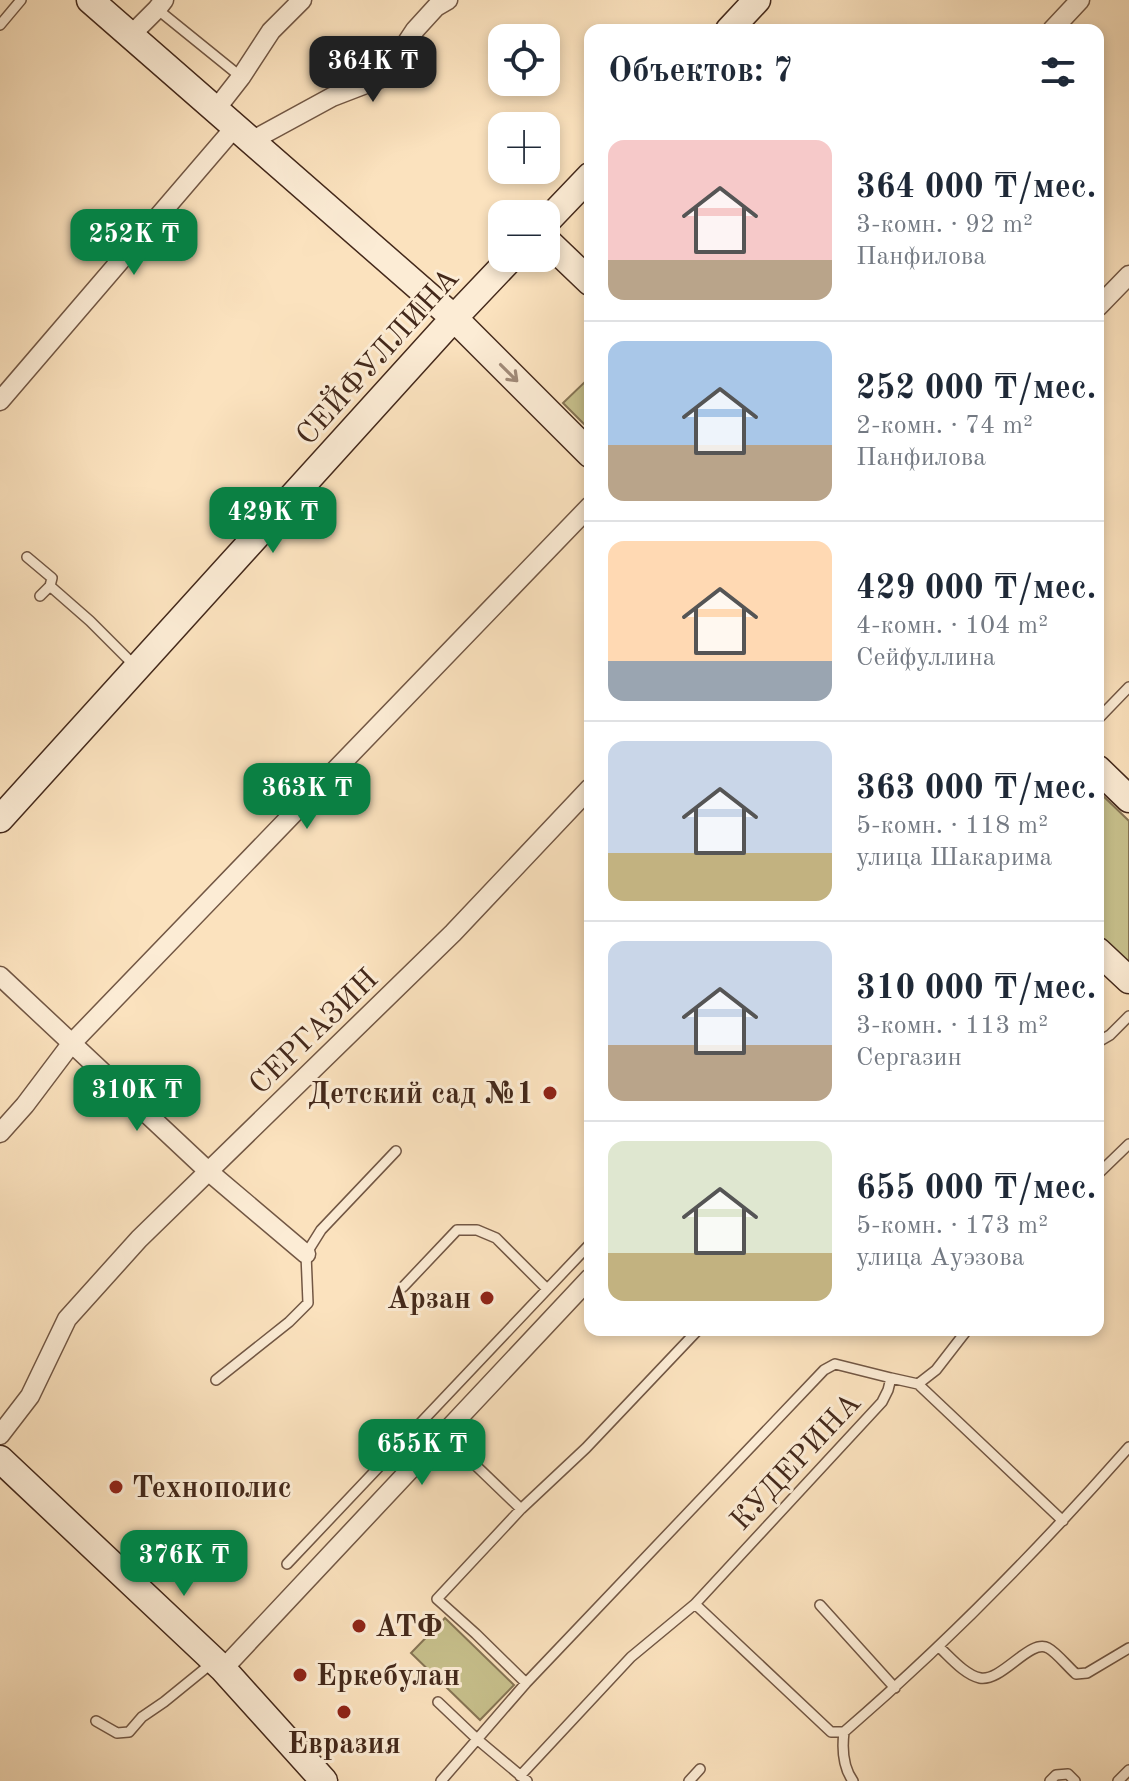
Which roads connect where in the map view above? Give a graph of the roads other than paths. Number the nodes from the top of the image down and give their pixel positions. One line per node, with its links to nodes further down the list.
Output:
1 (21, 0): 10 (lane)
2 (90, 0): 11 (main road)
3 (302, 0): 12 (street)
4 (448, 0): 13 (street)
5 (757, 0): 8 (main road)
6 (1080, 0): 9 (street)
7 (161, 5): 11 (street); 12 (lane)
8 (735, 24)
9 (1058, 24)
10 (0, 25)
11 (131, 35): 13 (main road)
12 (241, 77): 13 (street)
13 (234, 126): 21 (main road); 22 (street)
14 (584, 182): 15 (main road)
15 (560, 207)
16 (560, 253): 18 (main road)
17 (498, 272): 21 (main road, СЕЙФУЛЛИНА)
18 (584, 276)
19 (1125, 286): 20 (street)
20 (1104, 302)
21 (454, 318): 23 (main road, one-way to 23); 28 (main road, СЕЙФУЛЛИНА)
22 (0, 401)
23 (584, 448)
24 (584, 512): 40 (street)
25 (27, 557): 26 (lane)
26 (50, 586): 27 (lane); 28 (lane)
27 (40, 596)
28 (137, 667): 34 (main road, СЕЙФУЛЛИНА)
29 (1129, 687): 30 (lane)
30 (1104, 713)
31 (1104, 775): 33 (main road)
32 (584, 794): 45 (street, СЕРГАЗИН)
33 (1129, 799)
34 (0, 819)
35 (1104, 957): 37 (main road)
36 (0, 976): 40 (street)
37 (1129, 980)
38 (1129, 1016): 39 (lane)
39 (1104, 1038)
40 (71, 1044): 41 (street); 45 (street)
41 (0, 1133)
42 (1129, 1144): 44 (lane)
43 (396, 1151): 47 (lane)
44 (1104, 1168)
45 (208, 1171): 47 (street); 57 (street, СЕРГАЗИН)
46 (584, 1250): 50 (lane)
47 (306, 1254): 54 (lane)
48 (584, 1284): 56 (street)
49 (403, 1287): 50 (lane)
50 (547, 1289): 62 (lane)
51 (692, 1336): 60 (lane)
52 (962, 1336): 55 (lane)
53 (891, 1378): 55 (lane); 63 (lane, КУДЕРИНА); 68 (lane, КУДЕРИНА)
54 (216, 1380)
55 (918, 1384): 61 (lane)
56 (443, 1434): 60 (lane); 67 (street)
57 (0, 1435)
58 (1129, 1447): 61 (lane)
59 (0, 1459): 67 (main road)
60 (521, 1509): 68 (lane)
61 (1063, 1521): 65 (lane)
62 (287, 1564)
63 (695, 1604): 72 (lane); 76 (lane, КУДЕРИНА)
64 (820, 1605): 69 (lane)
65 (939, 1647): 66 (lane); 69 (lane)
66 (1129, 1648)
67 (219, 1665): 71 (lane); 77 (main road)
68 (526, 1683): 73 (lane, КУДЕРИНА)
69 (895, 1688): 72 (lane)
70 (438, 1702): 73 (lane)
71 (96, 1721)
72 (844, 1732): 80 (lane)
73 (478, 1740): 76 (lane); 78 (lane, КУДЕРИНА)
74 (700, 1769): 79 (lane)
75 (1129, 1770): 83 (lane)
76 (523, 1778)
77 (324, 1781)
78 (441, 1781)
79 (689, 1781)
80 (853, 1781)
81 (1050, 1781): 82 (lane)
82 (1075, 1781)
83 (1118, 1781)

